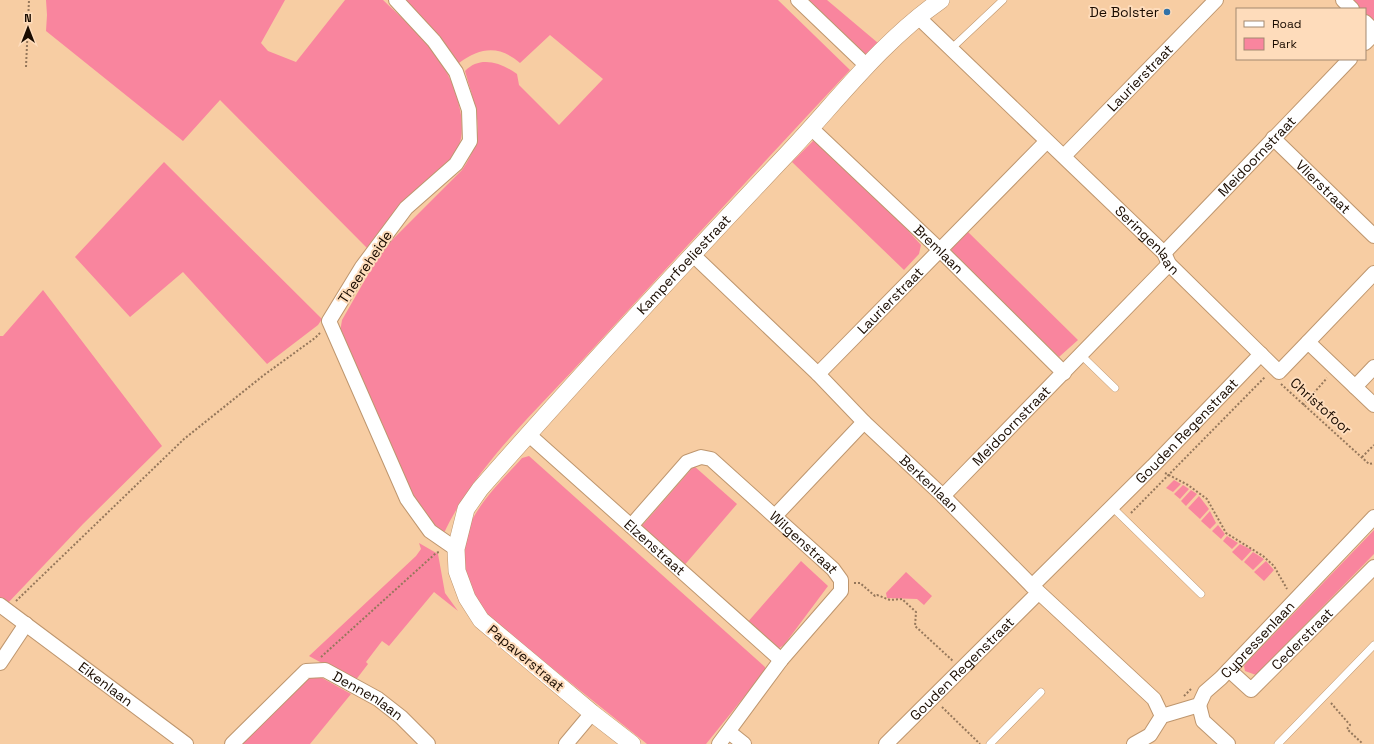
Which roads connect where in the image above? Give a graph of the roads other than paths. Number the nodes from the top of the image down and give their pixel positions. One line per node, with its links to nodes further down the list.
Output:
1 (396, 0): 41 (street, Theereheide)
2 (798, 0): 15 (street)
3 (941, 0): 8 (street, Kamperfoeliestraat)
4 (1003, 0): 13 (lane)
5 (1216, 0): 19 (street, Laurierstraat)
6 (1343, 0): 7 (street)
7 (1351, 8)
8 (919, 18): 13 (street, Seringenlaan); 15 (street, Kamperfoeliestraat)
9 (1366, 23): 10 (street)
10 (1374, 31)
11 (1374, 34): 12 (street)
12 (1366, 42)
13 (952, 48): 18 (street, Seringenlaan)
14 (1349, 60): 17 (street, Meidoornstraat)
15 (867, 66): 16 (street, Kamperfoeliestraat)
16 (811, 128): 21 (street, Bremlaan); 22 (street, Kamperfoeliestraat)
17 (1273, 138): 20 (street, Vlierstraat); 23 (street, Meidoornstraat)
18 (1046, 142): 19 (street, Seringenlaan); 21 (street, Laurierstraat)
19 (1064, 156): 23 (street, Seringenlaan)
20 (1374, 236)
21 (940, 250): 29 (street, Bremlaan); 30 (street, Laurierstraat)
22 (692, 254): 30 (street, Berkenlaan); 35 (street, Kamperfoeliestraat)
23 (1166, 259): 26 (street, Seringenlaan); 27 (street, Meidoornstraat)
24 (1374, 273): 25 (street)
25 (1308, 342): 26 (street, Seringenlaan); 31 (street)
26 (1261, 354): 37 (street, Gouden Regenstraat)
27 (1081, 355): 29 (street, Meidoornstraat); 32 (lane)
28 (1374, 367): 31 (street)
29 (1064, 373): 36 (street, Meidoornstraat)
30 (818, 374): 34 (street, Berkenlaan)
31 (1355, 387): 33 (street)
32 (1115, 388)
33 (1374, 405)
34 (864, 422): 36 (street, Berkenlaan); 38 (street)
35 (528, 434): 40 (street, Elzenstraat); 41 (street, Kamperfoeliestraat)
36 (943, 496): 43 (street, Berkenlaan)
37 (1112, 506): 43 (street, Gouden Regenstraat); 44 (lane)
38 (775, 516): 40 (street, Wilgenstraat); 48 (street, Wilgenstraat)
39 (1374, 517): 50 (street, Cypressenlaan)
40 (630, 526): 48 (street, Elzenstraat)
41 (456, 549): 53 (street, Papaverstraat)
42 (1374, 567): 50 (street, Cederstraat)
43 (1035, 590): 54 (street, Berkenlaan); 63 (street, Gouden Regenstraat)
44 (1201, 594)
45 (3, 608): 46 (street, Eikenlaan)
46 (26, 624): 49 (street); 56 (street, Eikenlaan)
47 (1374, 645): 67 (lane)
48 (781, 660): 55 (street, Wilgenstraat)
49 (0, 662)
50 (1229, 670): 52 (street, Cypressenlaan)
51 (1041, 692): 64 (lane)
52 (1199, 705): 54 (street); 66 (street)
53 (592, 713): 59 (street); 60 (street, Papaverstraat)
54 (1162, 716): 65 (street)
55 (729, 732): 61 (street, Wilgenstraat); 62 (street)
56 (186, 744)
57 (232, 744): 58 (street, Dennenlaan)
58 (428, 744)
59 (566, 744)
60 (632, 744)
61 (719, 744)
62 (744, 744)
63 (886, 744)
64 (990, 744)
65 (1134, 744)
66 (1228, 744)
67 (1278, 744)

